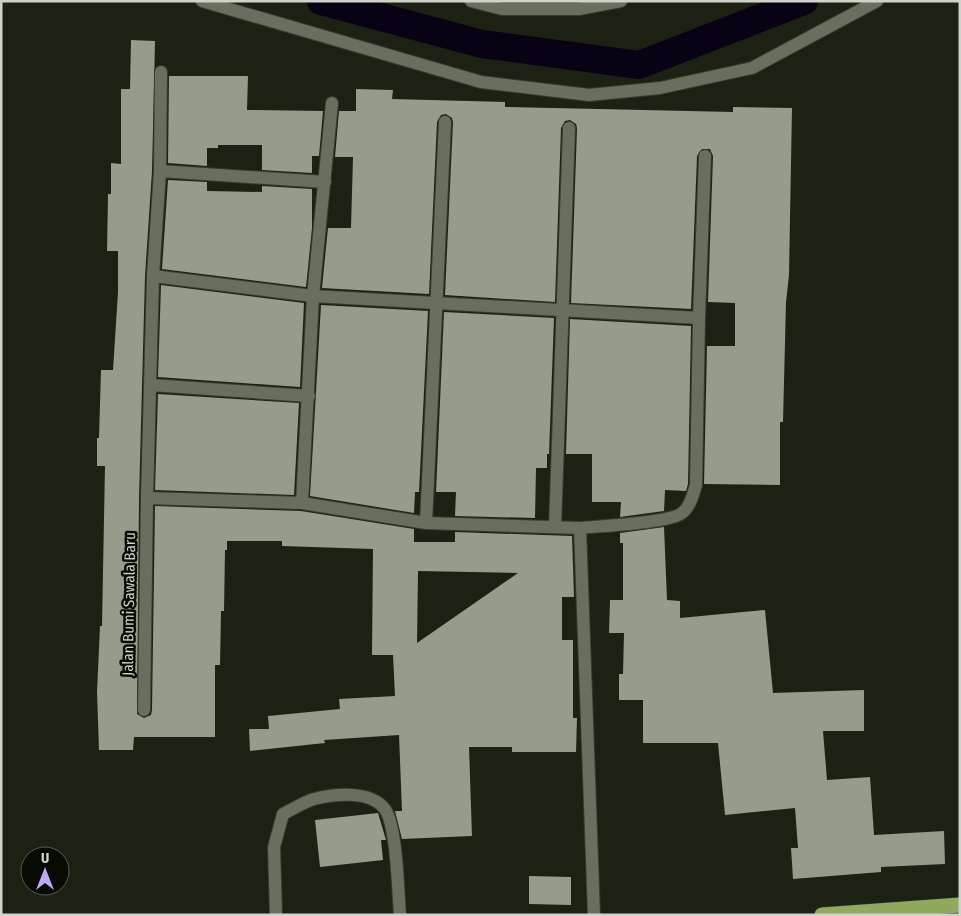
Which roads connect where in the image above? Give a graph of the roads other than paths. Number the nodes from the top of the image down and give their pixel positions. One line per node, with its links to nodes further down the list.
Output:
1 (202, 1): 4 (street)
2 (471, 1): 3 (street)
3 (622, 1)
4 (876, 1)
5 (161, 72): 10 (street, Jalan Bumi Sawala Baru)
6 (332, 103): 11 (street)
7 (445, 122): 14 (street)
8 (569, 128): 15 (street)
9 (705, 156): 16 (street)
10 (160, 171): 11 (street); 12 (street, Jalan Bumi Sawala Baru)
11 (326, 182): 13 (street)
12 (154, 276): 13 (street); 17 (street, Jalan Bumi Sawala Baru)
13 (313, 296): 14 (street); 18 (street)
14 (436, 302): 15 (street); 21 (street)
15 (562, 311): 16 (street); 22 (street)
16 (699, 318): 23 (street)
17 (151, 385): 18 (street); 19 (street, Jalan Bumi Sawala Baru)
18 (308, 396): 20 (street)
19 (147, 498): 20 (street); 24 (street, Jalan Bumi Sawala Baru)
20 (302, 503): 21 (street)
21 (426, 523): 22 (street)
22 (555, 527): 23 (street)
23 (580, 528): 28 (street)
24 (144, 710)
25 (960, 905): 29 (highway)
26 (276, 915): 27 (street)
27 (400, 915)
28 (594, 915)
29 (822, 915)

